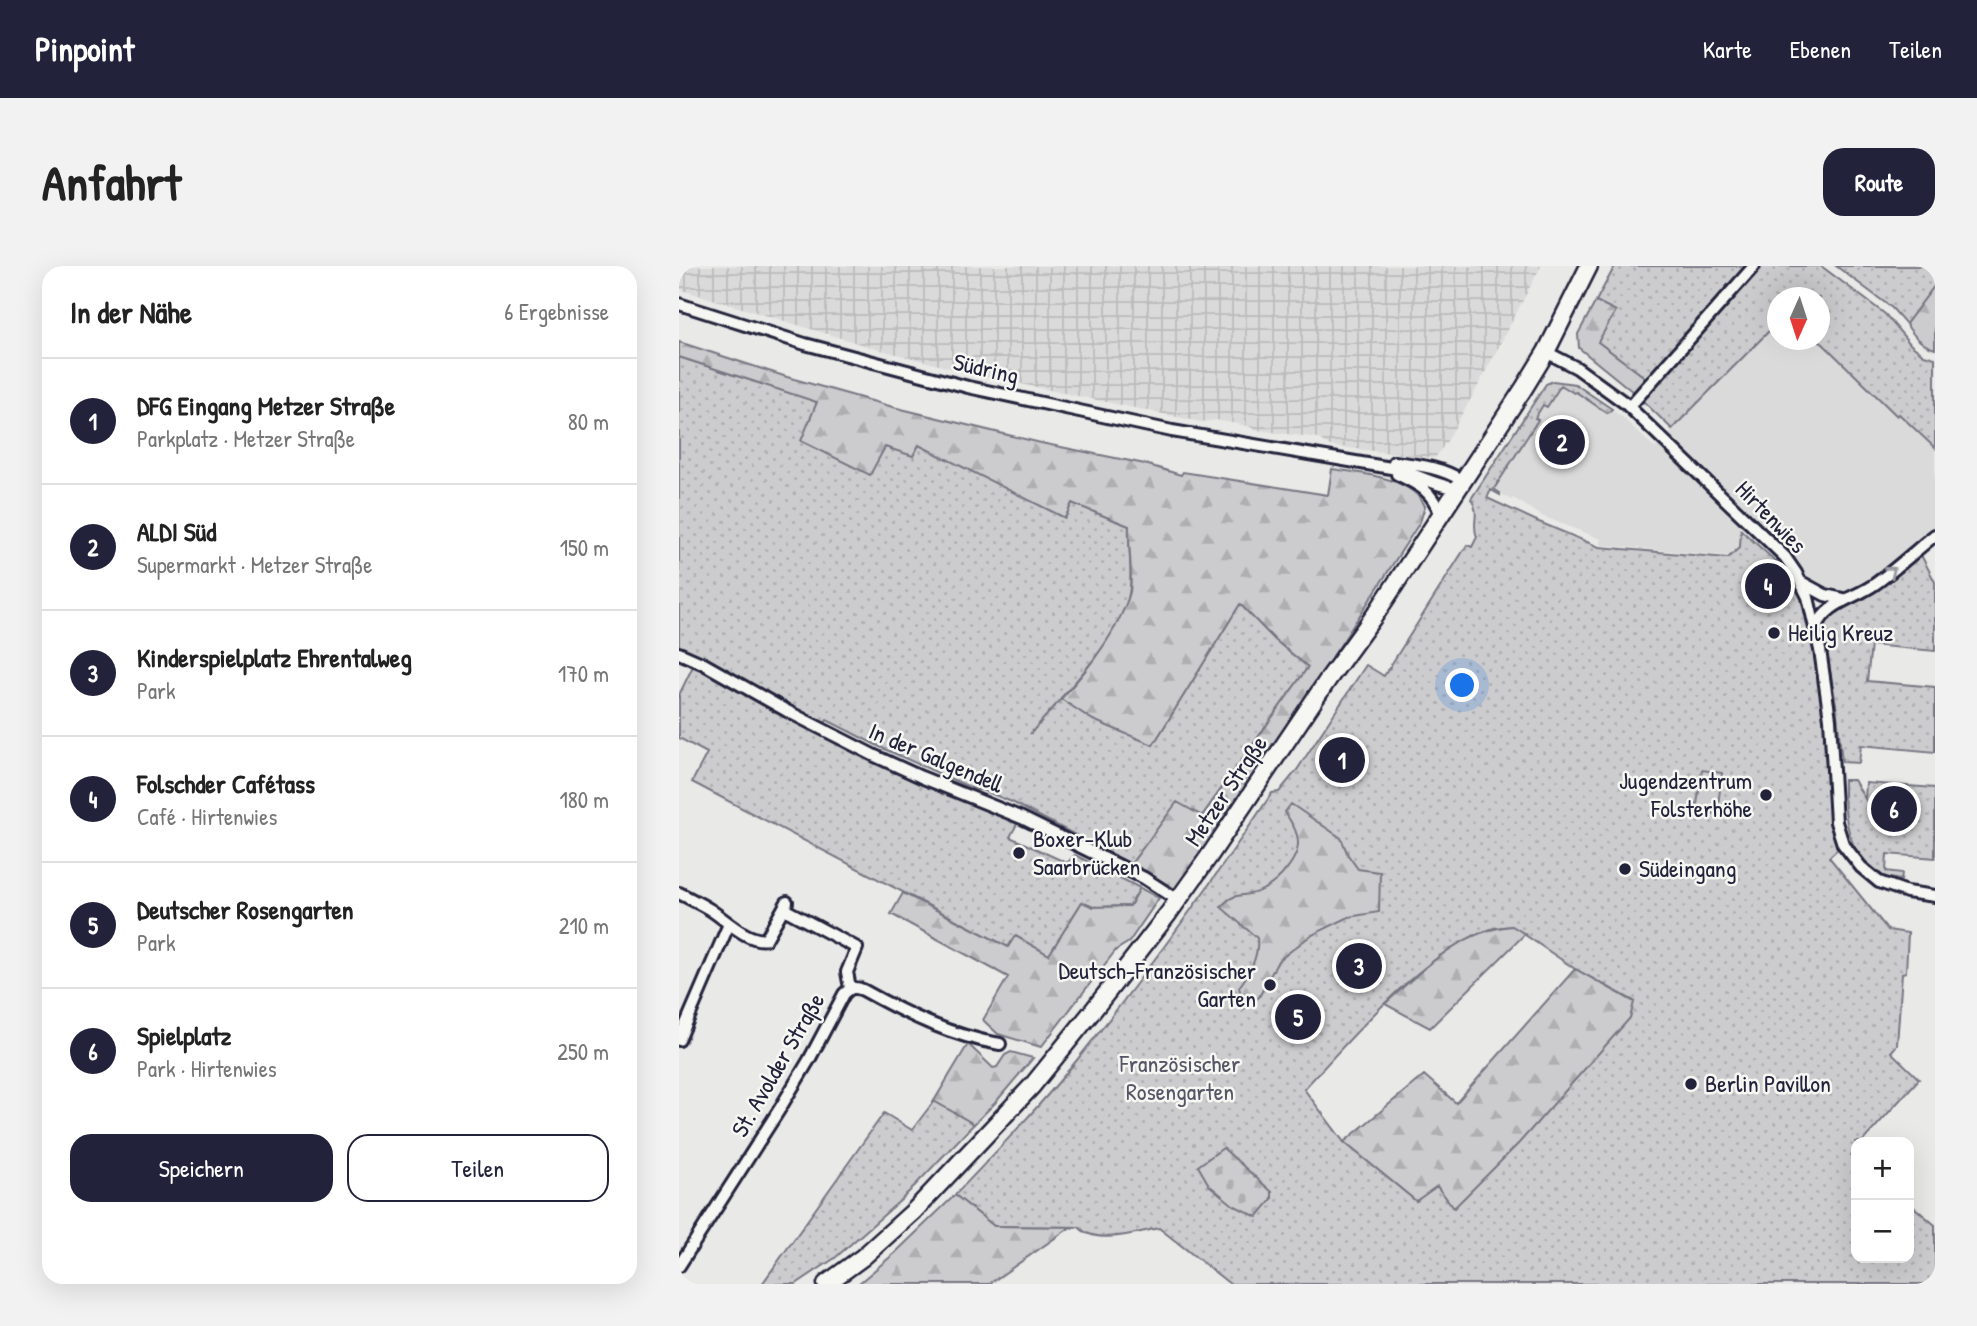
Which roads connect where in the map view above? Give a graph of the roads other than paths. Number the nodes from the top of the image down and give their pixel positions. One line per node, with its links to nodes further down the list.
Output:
1 (1589, 266): 4 (main road, Metzer Straße)
2 (1754, 266): 5 (street)
3 (679, 304): 6 (street, Südring)
4 (1546, 352): 5 (street, Hirtenwies); 8 (main road, Metzer Straße)
5 (1629, 407): 11 (street, Hirtenwies)
6 (1290, 450): 7 (street, Südring); 8 (street, Südring)
7 (1381, 467): 8 (street, Südring); 9 (street, Südring)
8 (1460, 484): 9 (main road, Metzer Straße)
9 (1441, 514): 17 (main road, Metzer Straße)
10 (1935, 535): 12 (street, one-way to 10)
11 (1800, 582): 12 (street); 13 (street, Hirtenwies)
12 (1843, 599): 13 (street)
13 (1816, 628): 16 (street, Hirtenwies)
14 (679, 653): 17 (street, In der Galgendell)
15 (679, 893): 18 (street)
16 (1935, 896)
17 (1178, 900): 23 (main road, Metzer Straße)
18 (729, 924): 19 (street); 20 (street)
19 (850, 988): 21 (street, St. Avolder Straße); 22 (street, St. Avolder Straße)
20 (679, 1040)
21 (1000, 1044)
22 (679, 1266)
23 (826, 1284)

